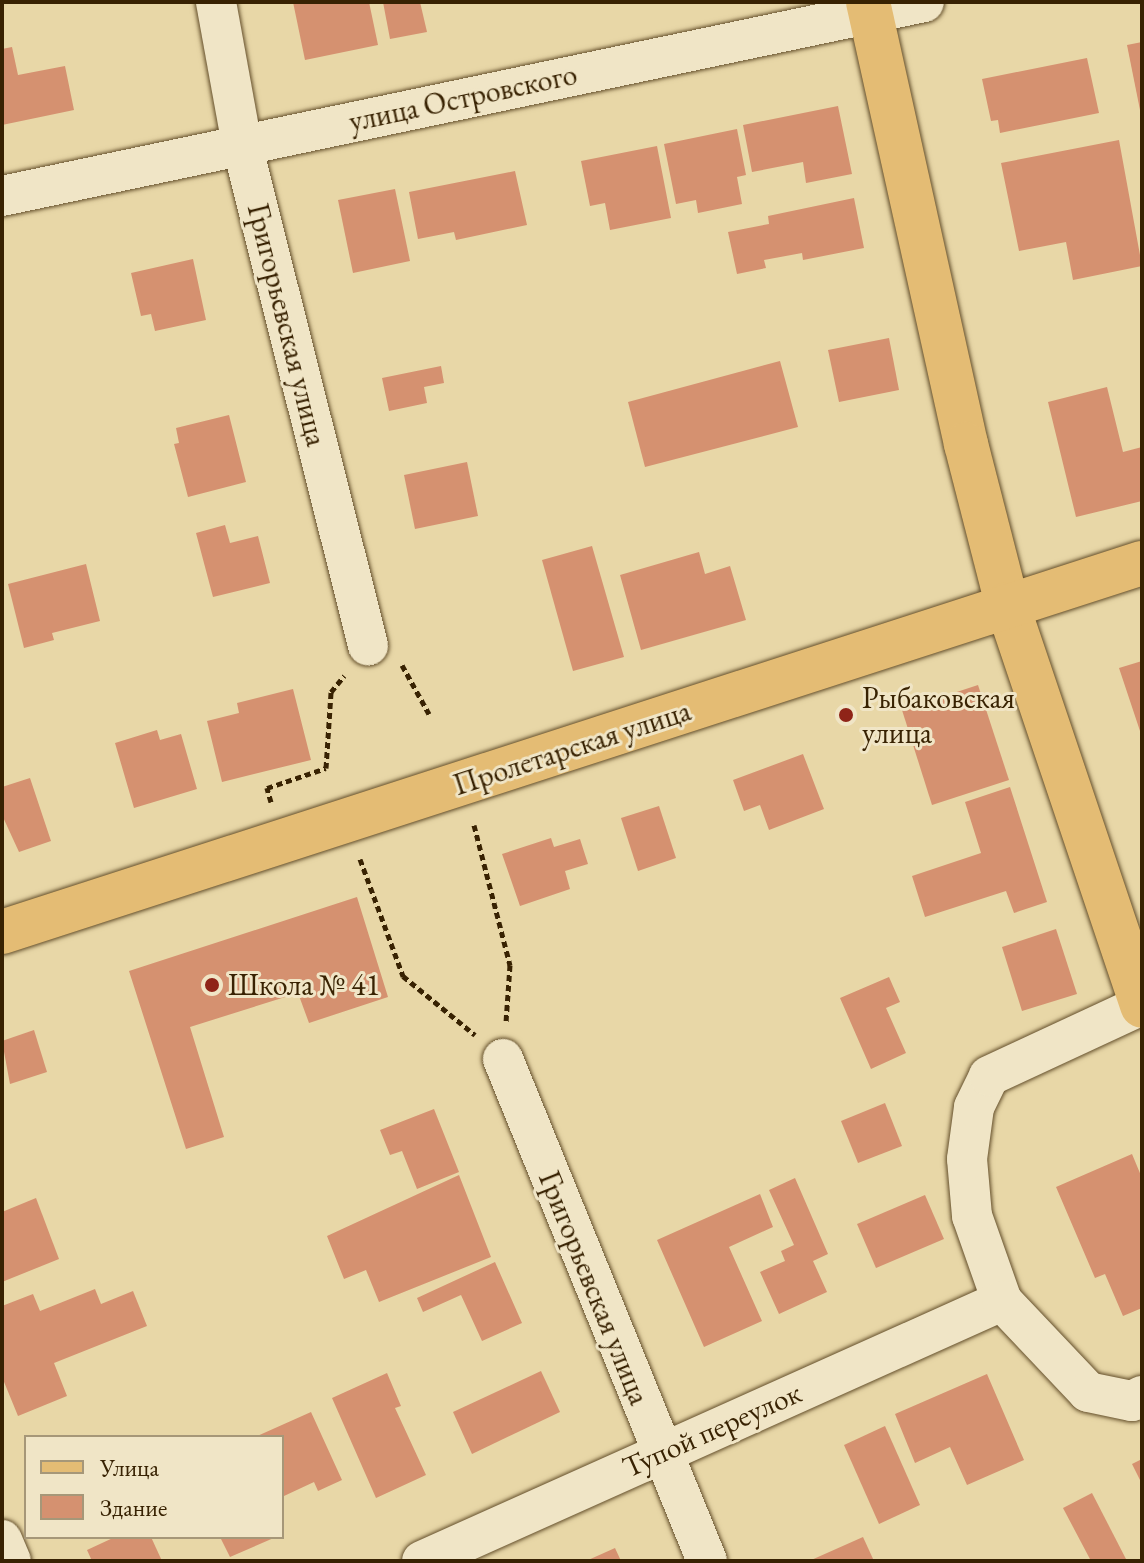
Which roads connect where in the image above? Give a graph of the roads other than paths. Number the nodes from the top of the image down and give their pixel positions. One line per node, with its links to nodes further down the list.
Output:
1 (216, 2): 4 (street, Григорьевская улица)
2 (924, 2): 3 (street, улица Островского)
3 (869, 7): 4 (street, улица Островского); 7 (main road)
4 (242, 145): 5 (street, улица Островского); 8 (street, Григорьевская улица)
5 (2, 196)
6 (1142, 563): 7 (main road, Пролетарская улица)
7 (1007, 604): 9 (main road, Пролетарская улица); 10 (main road)
8 (368, 645)
9 (2, 932)
10 (1142, 1005): 12 (street)
11 (503, 1059): 14 (street, Григорьевская улица)
12 (1002, 1301): 13 (street); 14 (street, Тупой переулок)
13 (1142, 1396)
14 (660, 1454): 17 (street, Тупой переулок); 18 (street, Григорьевская улица)
15 (2, 1540): 16 (street)
16 (11, 1561)
17 (422, 1561)
18 (707, 1561)

